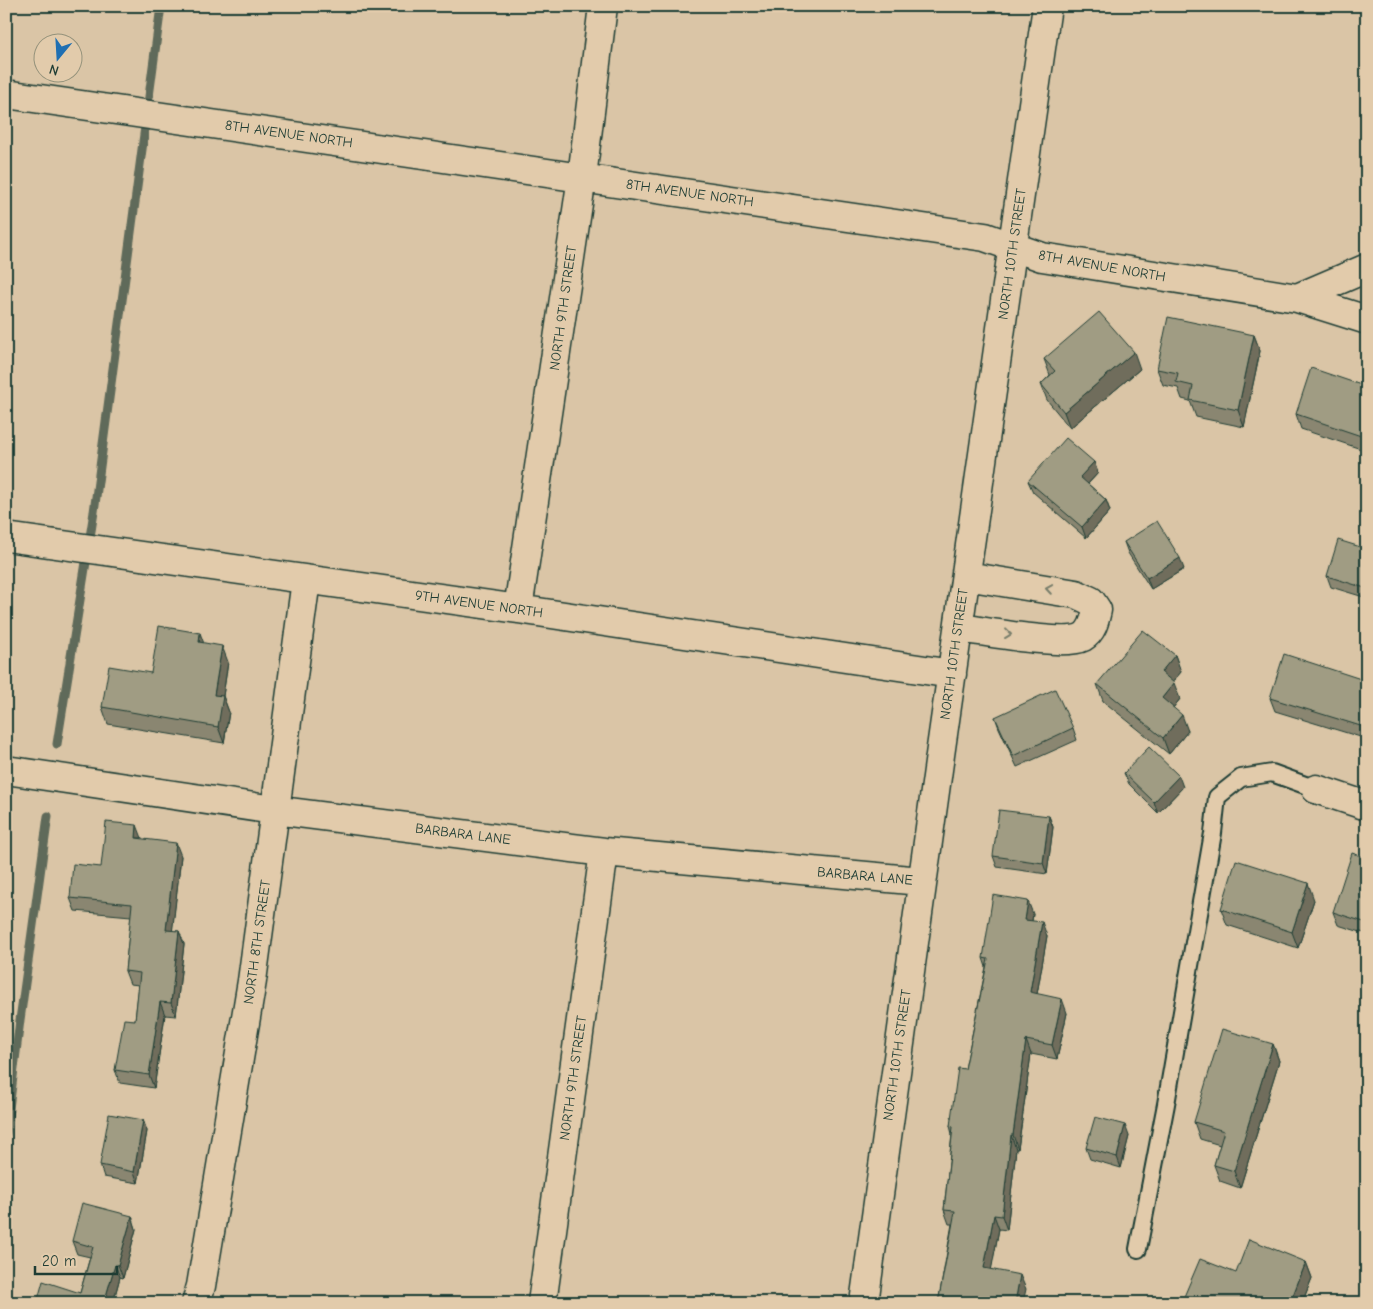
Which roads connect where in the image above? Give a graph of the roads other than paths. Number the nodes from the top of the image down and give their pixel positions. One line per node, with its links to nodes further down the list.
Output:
1 (603, 6): 4 (street, NORTH 9TH STREET)
2 (1047, 6): 5 (street, NORTH 10TH STREET)
3 (6, 94): 4 (street, 8TH AVENUE NORTH)
4 (582, 177): 5 (street, 8TH AVENUE NORTH); 12 (street, NORTH 9TH STREET)
5 (1013, 246): 7 (street, 8TH AVENUE NORTH); 10 (street, NORTH 10TH STREET)
6 (1367, 268): 7 (street)
7 (1297, 298): 8 (street, 8TH AVENUE NORTH)
8 (1367, 320)
9 (6, 537): 11 (street, 9TH AVENUE NORTH)
10 (966, 576): 13 (street, NORTH 10TH STREET); 13 (street, one-way to 10)
11 (306, 580): 12 (street, 9TH AVENUE NORTH); 18 (street, NORTH 8TH STREET)
12 (518, 609): 14 (street, 9TH AVENUE NORTH)
13 (960, 628): 14 (street, NORTH 10TH STREET)
14 (952, 674): 20 (street, NORTH 10TH STREET)
15 (6, 770): 18 (street, BARBARA LANE)
16 (1316, 789): 17 (street); 21 (lane)
17 (1367, 806)
18 (274, 810): 19 (street, BARBARA LANE); 22 (street, NORTH 8TH STREET)
19 (604, 852): 20 (street, BARBARA LANE); 23 (street, NORTH 9TH STREET)
20 (921, 881): 24 (street, NORTH 10TH STREET)
21 (1138, 1249)
22 (196, 1303)
23 (542, 1303)
24 (864, 1303)

